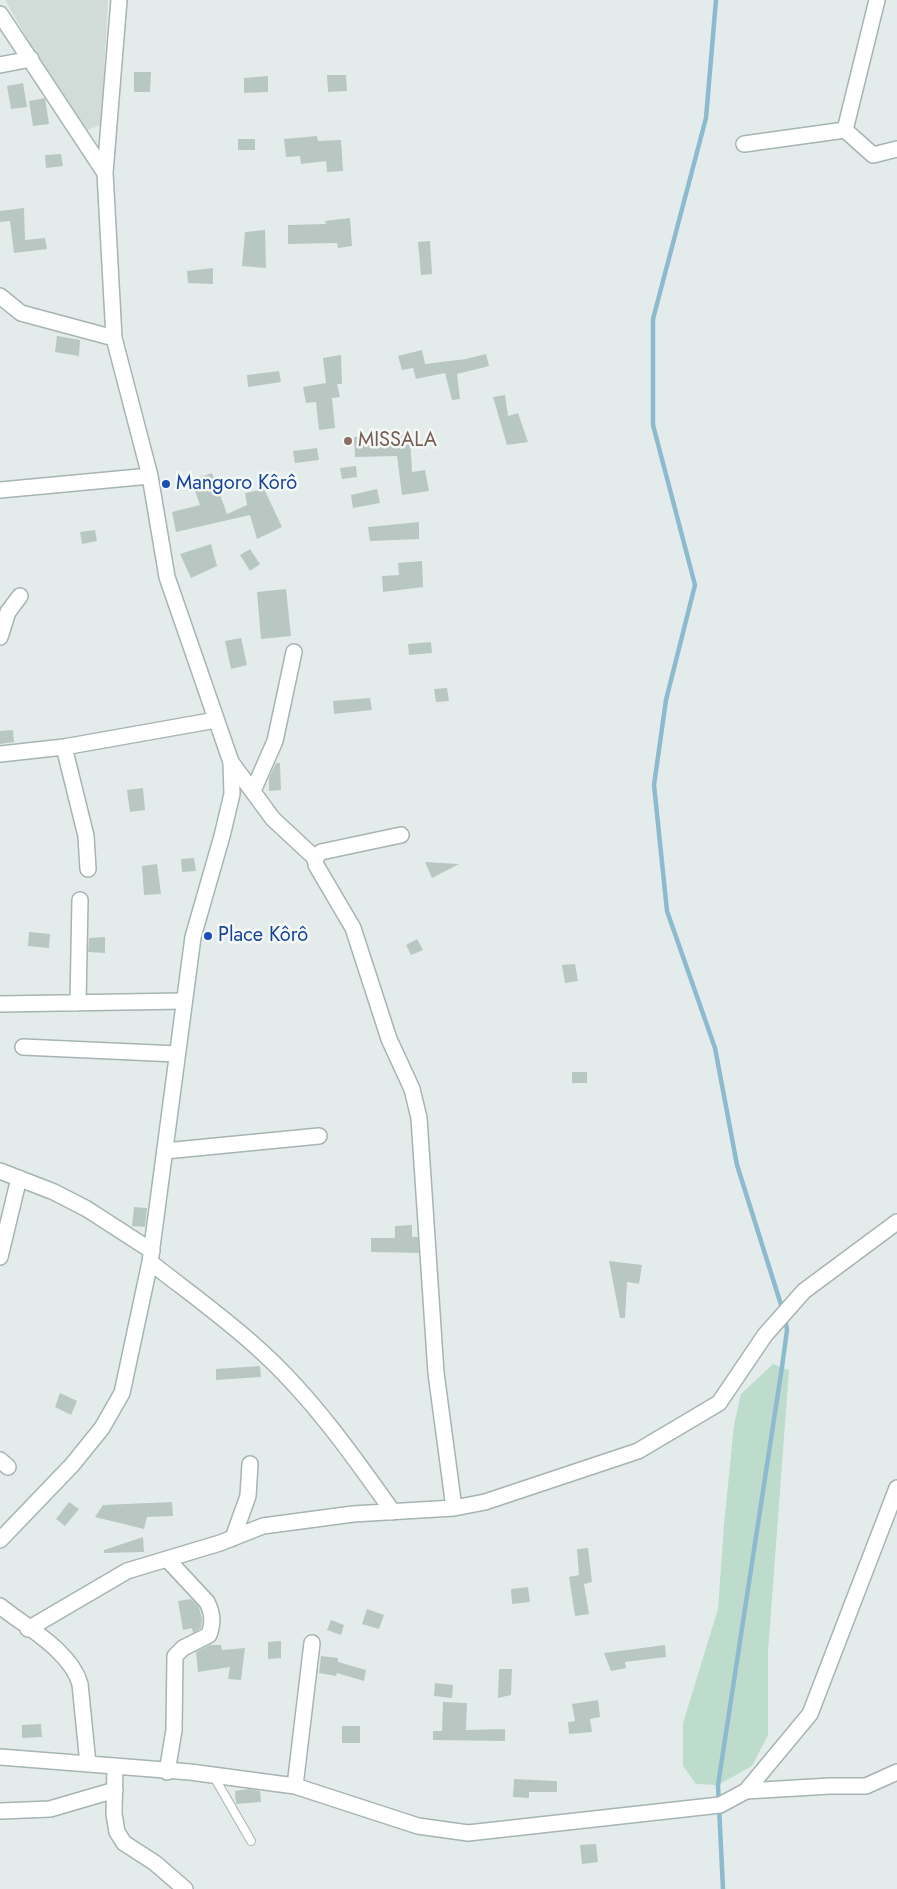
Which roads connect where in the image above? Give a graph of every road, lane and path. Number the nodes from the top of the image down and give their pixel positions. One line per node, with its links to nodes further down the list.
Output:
1 (120, 0): 9 (street)
2 (877, 0): 6 (street)
3 (0, 14): 4 (street)
4 (31, 59): 5 (street); 9 (street)
5 (0, 64)
6 (844, 130): 7 (street); 8 (street)
7 (744, 144)
8 (897, 149)
9 (105, 173): 11 (street)
10 (0, 296): 11 (street)
11 (114, 338): 12 (street)
12 (150, 476): 13 (street); 17 (street)
13 (0, 490)
14 (20, 596): 15 (street)
15 (0, 637)
16 (294, 652): 21 (street)
17 (216, 720): 18 (street); 20 (street)
18 (64, 747): 19 (street); 24 (street)
19 (0, 754)
20 (231, 762): 21 (street); 26 (street)
21 (253, 791): 23 (street)
22 (401, 835): 23 (street)
23 (315, 858): 41 (street)
24 (88, 869)
25 (80, 900): 27 (street)
26 (184, 1001): 27 (street); 30 (street)
27 (78, 1003): 28 (street)
28 (0, 1004)
29 (23, 1047): 30 (street)
30 (177, 1054): 32 (street)
31 (319, 1136): 32 (street)
32 (165, 1151): 37 (street)
33 (0, 1171): 34 (street)
34 (19, 1178): 36 (street); 37 (street)
35 (897, 1222): 41 (street)
36 (0, 1257)
37 (151, 1257): 42 (street); 44 (street)
38 (250, 1464): 43 (street)
39 (897, 1488): 40 (street)
40 (893, 1507): 57 (street)
41 (454, 1508): 42 (street)
42 (393, 1512): 43 (street)
43 (233, 1538): 45 (street)
44 (0, 1540)
45 (167, 1559): 47 (street); 52 (street)
46 (0, 1606): 47 (street)
47 (28, 1629): 50 (street)
48 (312, 1643): 55 (street)
49 (0, 1757): 50 (street)
50 (88, 1764): 51 (street)
51 (115, 1766): 52 (street); 56 (street)
52 (166, 1772): 54 (street)
53 (897, 1772): 57 (street)
54 (213, 1775): 55 (street); 59 (lane)
55 (295, 1786): 57 (street)
56 (115, 1790): 58 (street); 60 (street)
57 (746, 1791)
58 (2, 1811)
59 (251, 1842)
60 (184, 1889)

